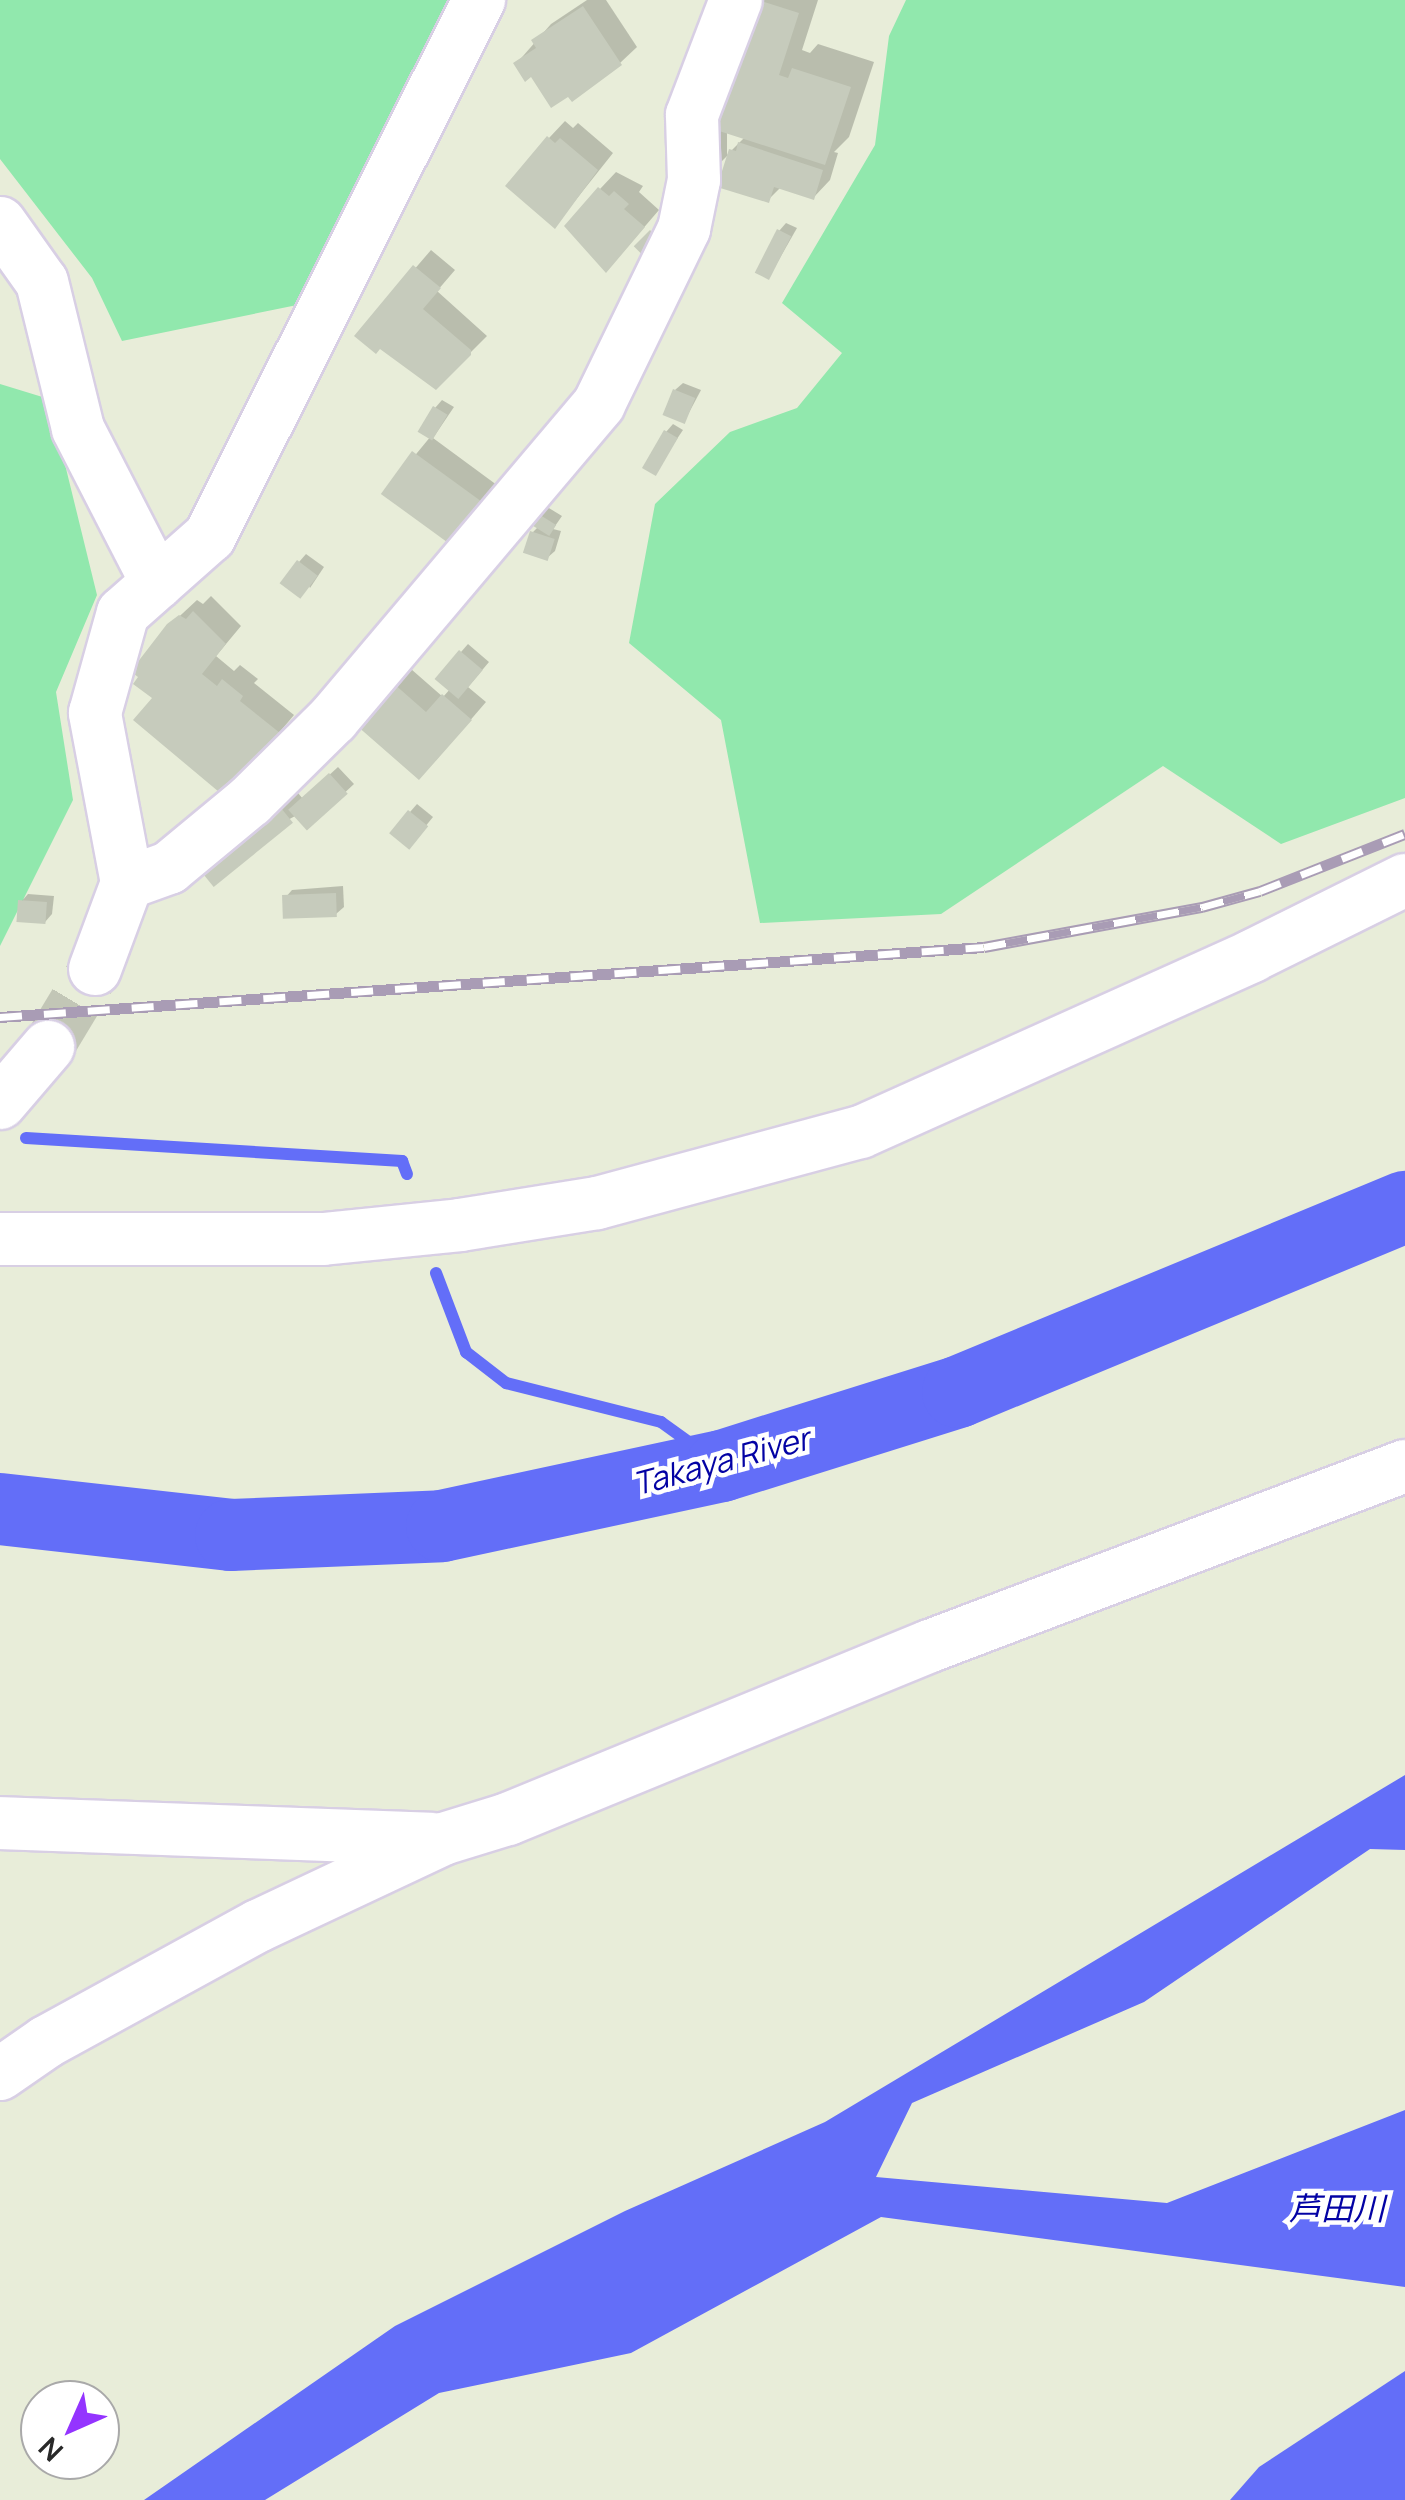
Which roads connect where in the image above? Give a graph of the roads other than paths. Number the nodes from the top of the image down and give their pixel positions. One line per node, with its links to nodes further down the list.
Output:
1 (479, 0): 4 (street)
2 (736, 0): 6 (street)
3 (0, 224): 4 (street)
4 (158, 583): 6 (street)
5 (1405, 880): 10 (street)
6 (128, 883): 7 (street)
7 (95, 968)
8 (48, 1047): 9 (street)
9 (0, 1103)
10 (0, 1239)
11 (1405, 1466): 13 (street)
12 (0, 1824): 13 (street)
13 (443, 1839): 14 (street)
14 (0, 2074)

